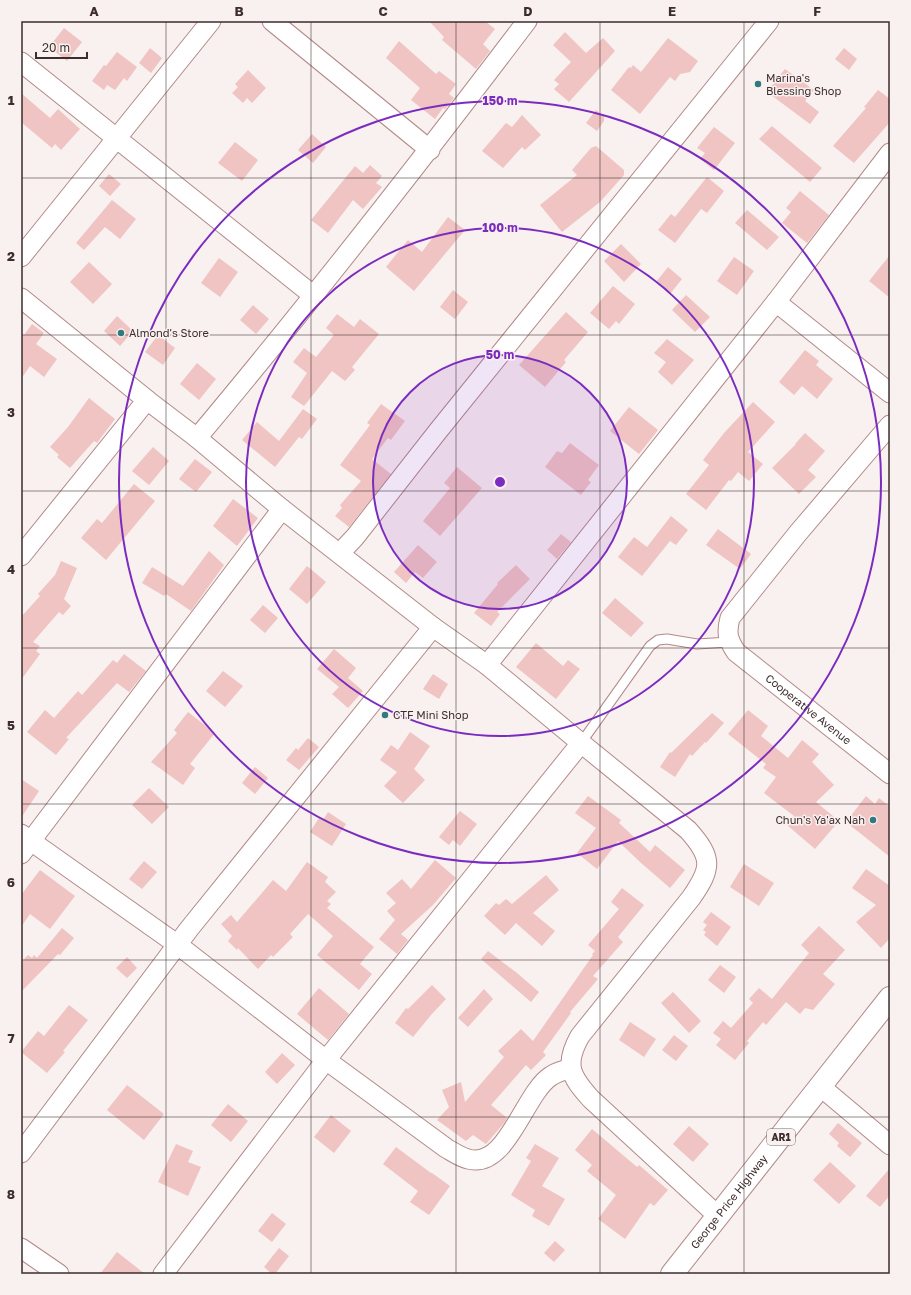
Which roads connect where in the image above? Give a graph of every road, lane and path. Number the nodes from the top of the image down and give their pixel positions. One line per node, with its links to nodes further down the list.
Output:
1 (211, 21): 6 (street)
2 (272, 21): 7 (street)
3 (528, 21): 7 (street)
4 (769, 21): 18 (street)
5 (21, 62): 6 (street)
6 (115, 138): 9 (street); 10 (street)
7 (430, 150): 10 (street)
8 (890, 152): 12 (street)
9 (21, 257)
10 (314, 296): 16 (street)
11 (21, 298): 14 (street)
12 (776, 302): 13 (street); 22 (street)
13 (890, 393)
14 (147, 400): 16 (street); 19 (street)
15 (890, 425): 21 (street)
16 (197, 438): 17 (street)
17 (282, 509): 18 (street); 25 (street)
18 (340, 553): 20 (street)
19 (21, 556)
20 (433, 626): 22 (street); 26 (street)
21 (729, 642): 23 (lane); 24 (street, Cooperative Avenue)
22 (487, 665): 23 (street)
23 (581, 743): 28 (street); 29 (street)
24 (890, 774)
25 (24, 843): 26 (street)
26 (178, 944): 28 (street); 32 (street)
27 (890, 998): 30 (highway, George Price Highway / AR1)
28 (326, 1060): 29 (street); 36 (street)
29 (571, 1069): 33 (street)
30 (821, 1087): 31 (street); 33 (highway, George Price Highway / AR1)
31 (890, 1145)
32 (21, 1153)
33 (718, 1216): 37 (highway, George Price Highway / AR1)
34 (21, 1248): 35 (street)
35 (59, 1274)
36 (163, 1274)
37 (672, 1274)

